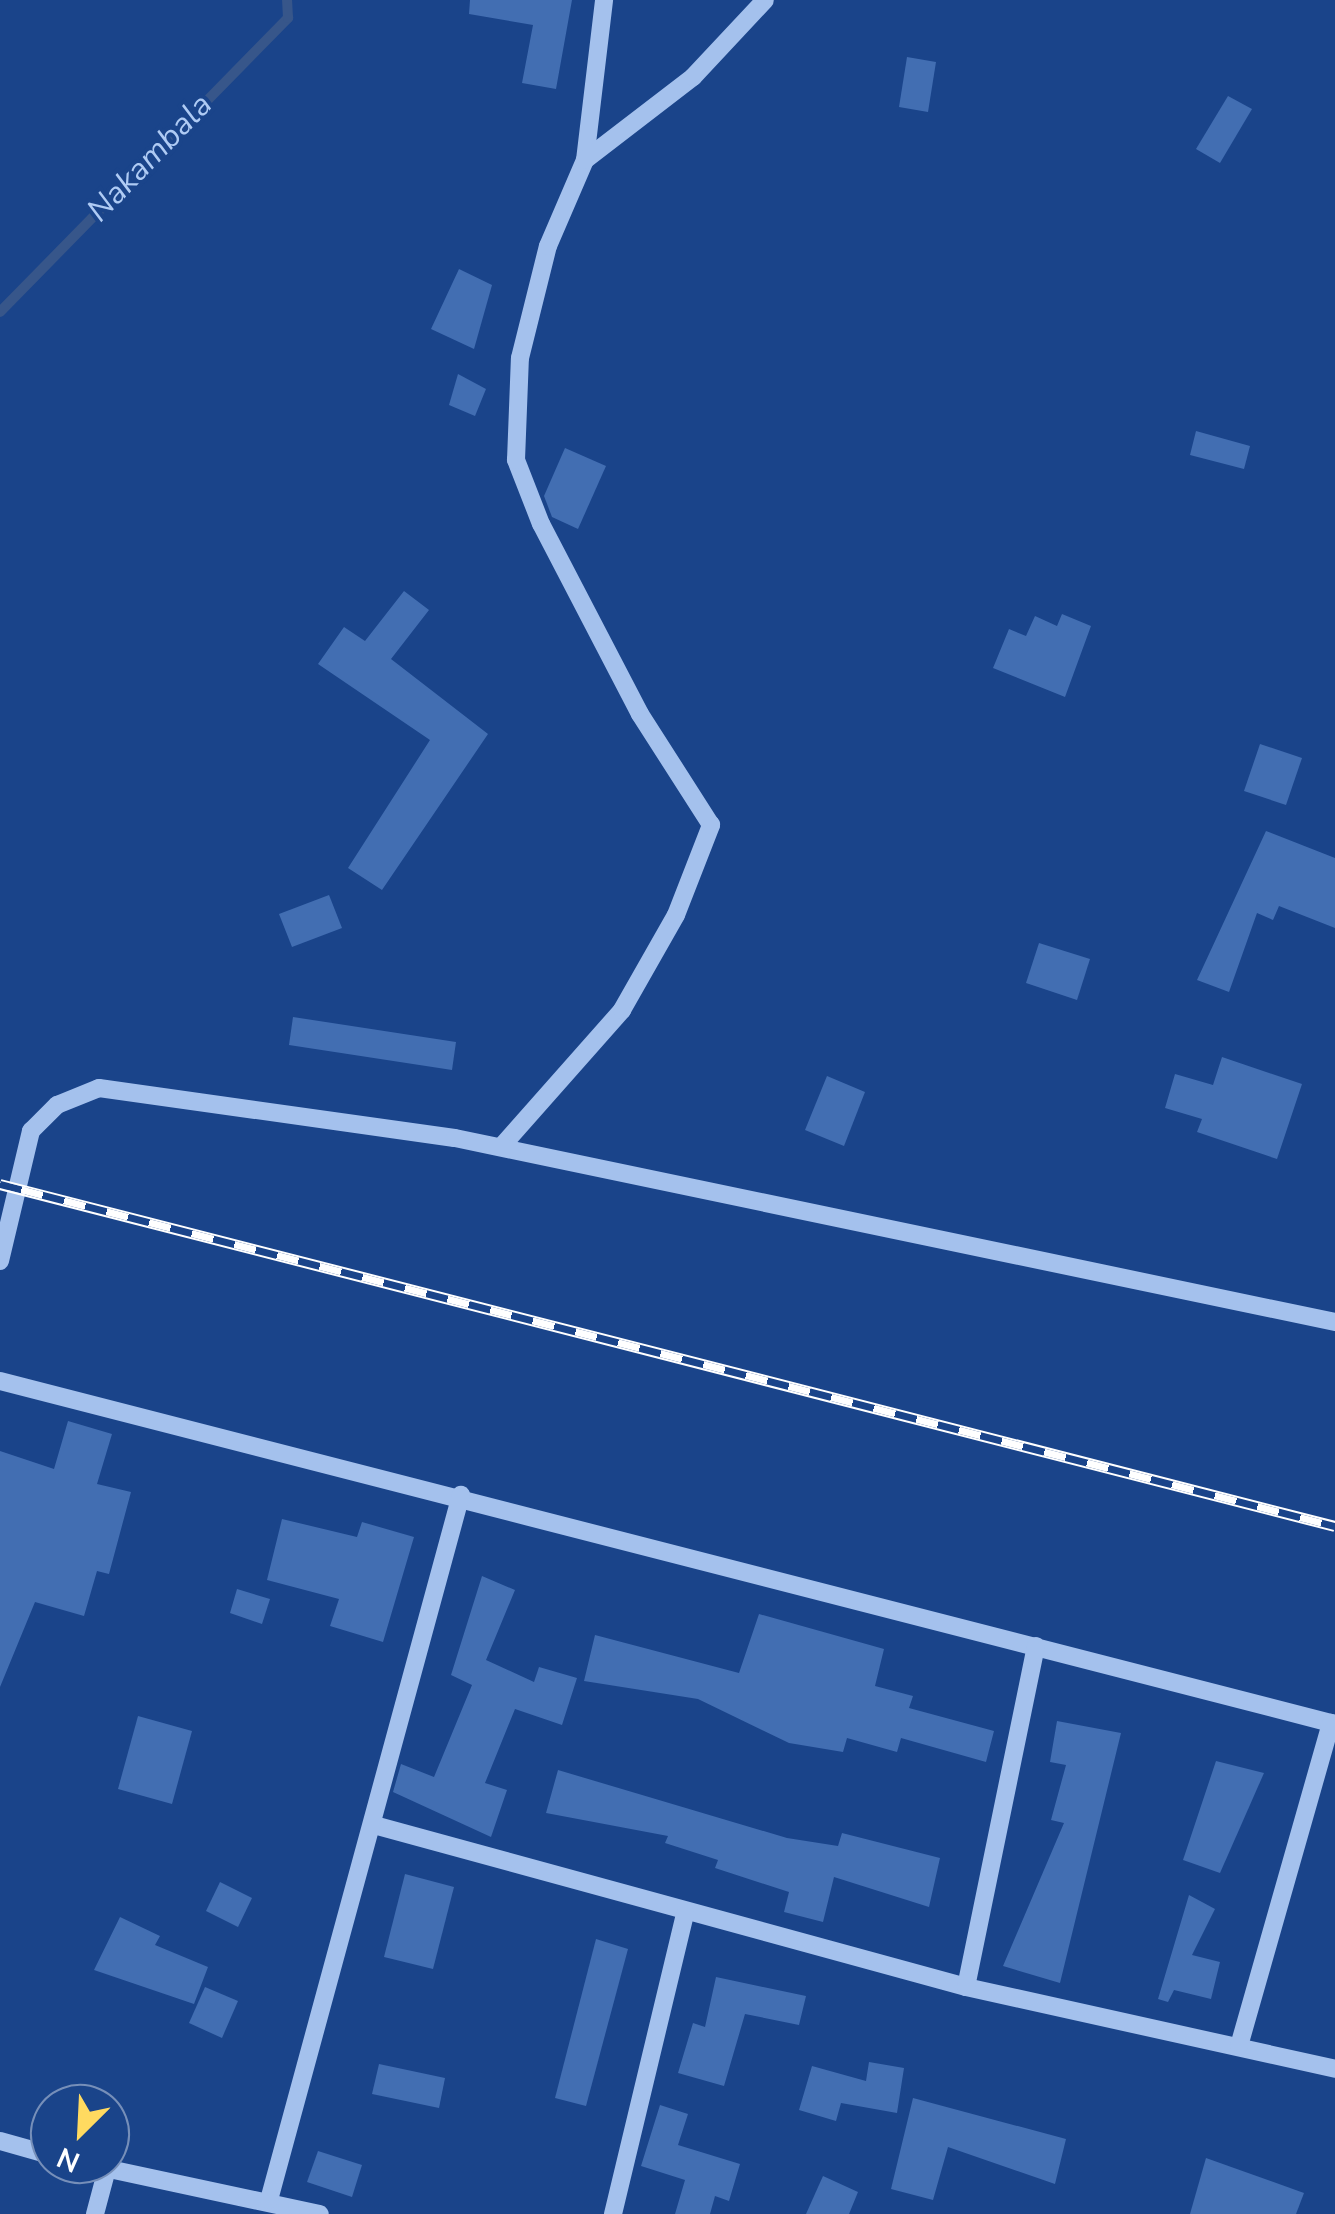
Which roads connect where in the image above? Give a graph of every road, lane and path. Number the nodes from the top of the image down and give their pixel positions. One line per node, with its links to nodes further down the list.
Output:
1 (604, 0): 3 (street)
2 (765, 0): 3 (street)
3 (585, 160): 4 (street)
4 (501, 1147): 5 (street); 6 (street)
5 (0, 1261)
6 (1335, 1322)
7 (0, 1382): 8 (street)
8 (461, 1495): 9 (street); 11 (street)
9 (1036, 1646): 10 (street); 13 (street)
10 (1333, 1724): 14 (street)
11 (374, 1825): 12 (street); 20 (street)
12 (686, 1913): 13 (street); 23 (street)
13 (966, 1987): 14 (street)
14 (1239, 2046): 15 (street)
15 (1335, 2068)
16 (0, 2141): 17 (street)
17 (30, 2149)
18 (130, 2174): 20 (street)
19 (102, 2184): 21 (street)
20 (269, 2200): 22 (street)
21 (95, 2214)
22 (320, 2214)
23 (613, 2214)

